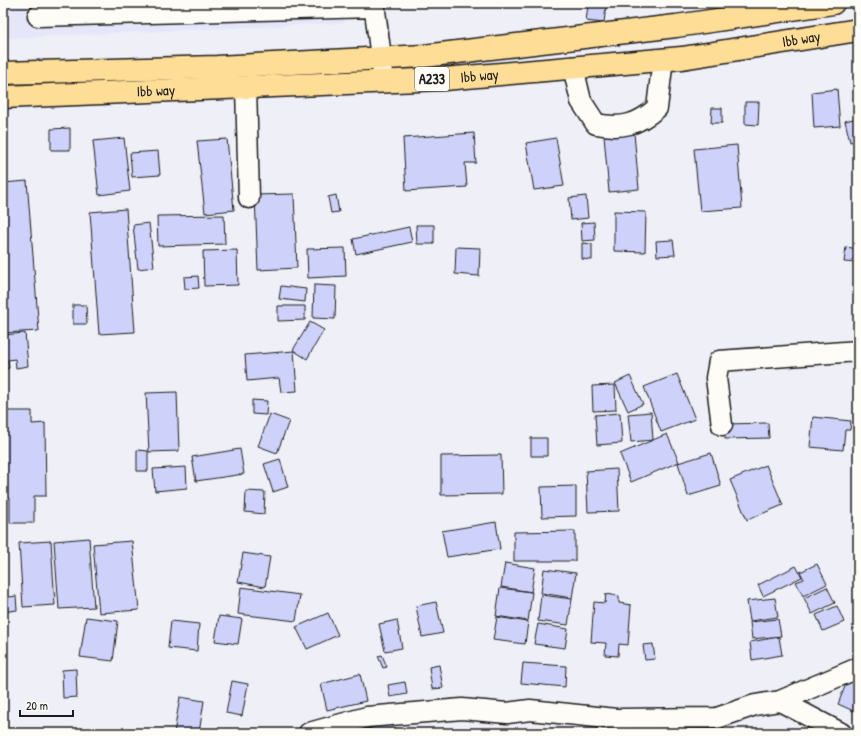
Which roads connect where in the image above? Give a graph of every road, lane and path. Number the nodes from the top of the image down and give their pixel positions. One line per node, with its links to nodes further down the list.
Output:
1 (833, 3): 5 (highway, A233)
2 (375, 5): 3 (street); 5 (street)
3 (38, 16)
4 (858, 30): 6 (highway, Ibb way / A233)
5 (382, 58): 8 (highway, A233); 9 (street)
6 (663, 59): 7 (highway, Ibb way / A233); 7 (street)
7 (573, 67): 9 (highway, Ibb way / A233)
8 (3, 73)
9 (384, 81): 10 (highway, Ibb way / A233)
10 (246, 87): 11 (highway, Ibb way / A233); 12 (street)
11 (3, 97)
12 (249, 198)
13 (858, 351): 14 (street)
14 (722, 424)
15 (858, 668): 16 (street)
16 (780, 701): 17 (street); 19 (street)
17 (618, 726): 18 (street)
18 (309, 733)
19 (841, 733)

